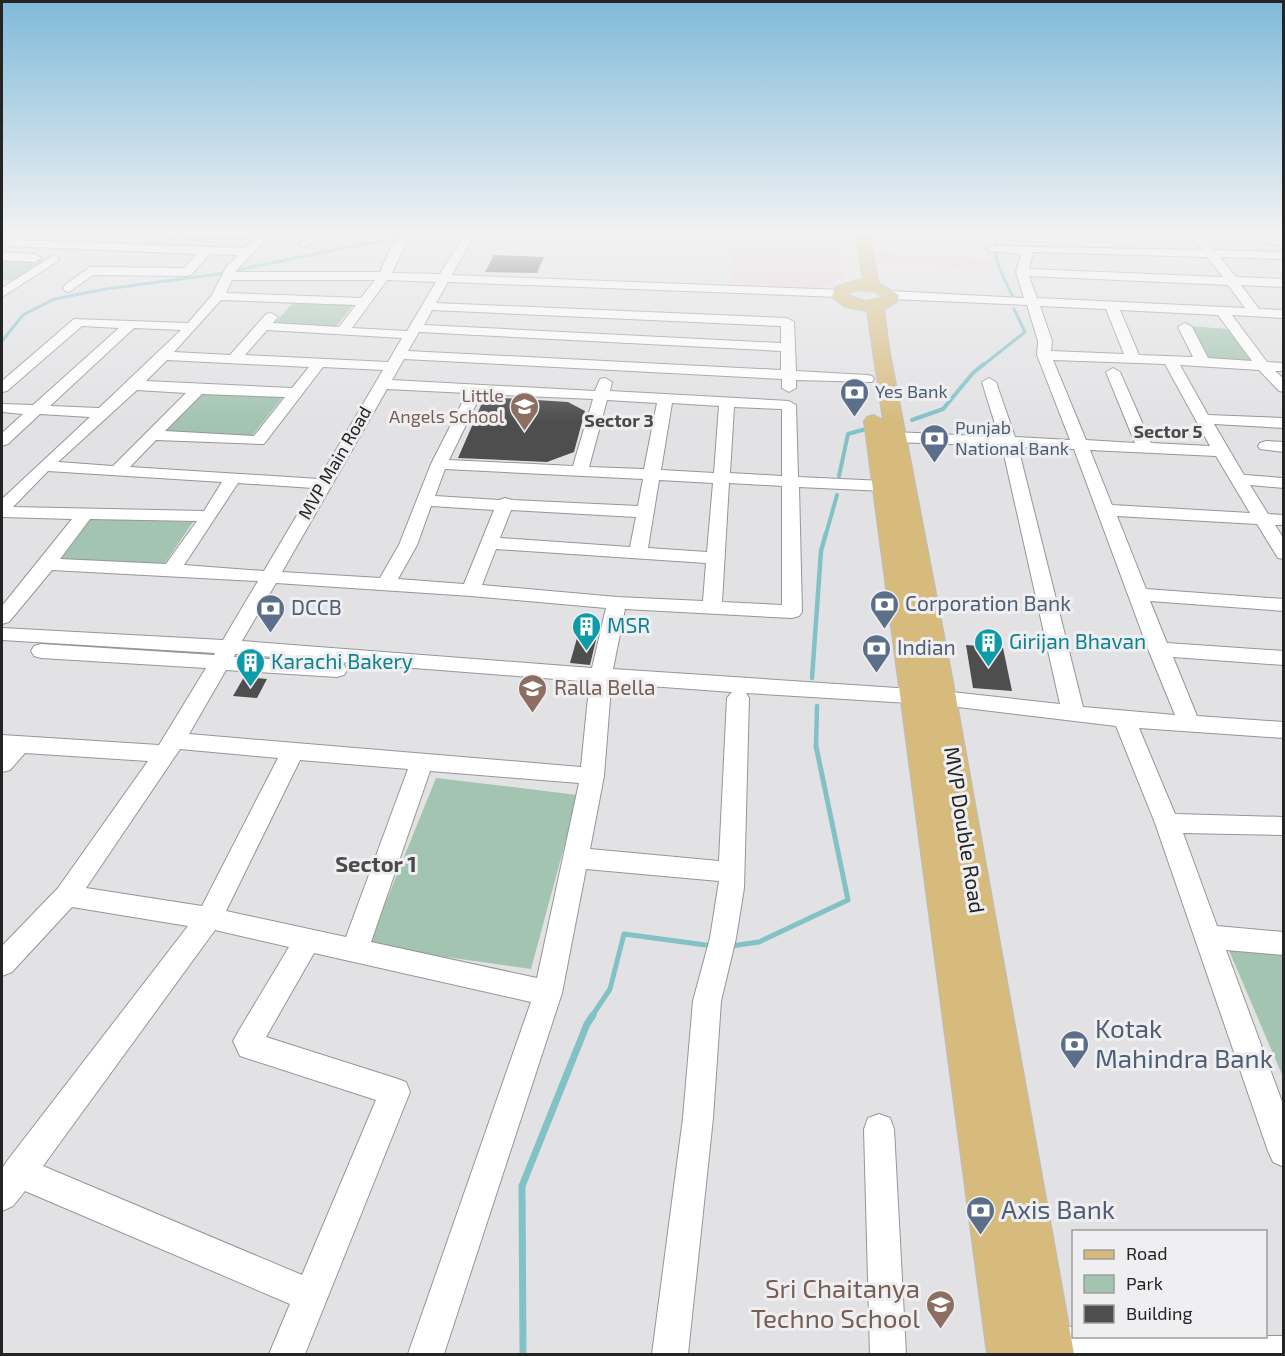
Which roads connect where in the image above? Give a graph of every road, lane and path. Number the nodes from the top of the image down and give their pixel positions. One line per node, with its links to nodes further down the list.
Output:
1 (371, 295): 10 (street)
2 (434, 295): 12 (street, MVP Main Road)
3 (629, 295): 17 (street)
4 (871, 295): 42 (main road, MVP Double Road)
5 (877, 295): 11 (street)
6 (1030, 295): 11 (street)
7 (1242, 295): 15 (street)
8 (218, 296): 9 (street); 21 (street)
9 (286, 299): 10 (street); 20 (street)
10 (366, 302): 23 (street)
11 (1033, 303): 13 (street); 29 (street)
12 (427, 306): 17 (street); 24 (street, MVP Main Road)
13 (1112, 307): 14 (street); 30 (street)
14 (1223, 312): 15 (street); 37 (street)
15 (1255, 313): 16 (street)
16 (1284, 314)
17 (624, 315): 18 (street); 25 (street)
18 (678, 317): 26 (street); 27 (street)
19 (131, 324): 21 (street); 46 (street); 56 (street)
20 (263, 326): 23 (street); 31 (street)
21 (192, 327): 28 (street)
22 (1185, 327): 35 (street)
23 (343, 331): 24 (street)
24 (412, 332): 25 (street); 33 (street, MVP Main Road)
25 (617, 338): 26 (street); 36 (street)
26 (674, 341): 27 (street); 39 (street)
27 (788, 347): 41 (street)
28 (163, 356): 31 (street); 45 (street)
29 (1044, 356): 30 (street); 64 (street)
30 (1133, 358): 32 (street)
31 (234, 359): 34 (street)
32 (1170, 360): 35 (street); 58 (street)
33 (395, 361): 34 (street); 36 (street); 44 (street, MVP Main Road)
34 (319, 363): 50 (street)
35 (1203, 363): 37 (street)
36 (609, 366): 39 (street); 51 (street)
37 (1263, 366): 38 (street); 48 (street)
38 (1284, 367)
39 (669, 370): 41 (street)
40 (1113, 372): 66 (street)
41 (788, 376): 42 (street); 54 (street)
42 (876, 379): 61 (main road, MVP Double Road)
43 (989, 382): 63 (street)
44 (382, 384): 49 (street); 79 (street, MVP Main Road)
45 (134, 385): 47 (street); 57 (street)
46 (2, 388)
47 (198, 388): 50 (street); 60 (street)
48 (1284, 388)
49 (476, 389): 51 (street); 69 (street)
50 (296, 393): 60 (street)
51 (601, 395): 52 (street); 72 (street)
52 (665, 398): 53 (street); 73 (street)
53 (727, 402): 54 (street); 75 (street)
54 (789, 405): 77 (street)
55 (2, 408): 56 (street)
56 (36, 410): 57 (street); 62 (street)
57 (103, 413): 70 (street)
58 (1203, 419): 59 (street); 68 (street)
59 (1284, 423)
60 (152, 435): 71 (street)
61 (886, 437): 63 (street); 80 (main road, MVP Double Road); 111 (main road, MVP Double Road)
62 (2, 441)
63 (1009, 442): 64 (street); 112 (street)
64 (1081, 444): 66 (street); 84 (street)
65 (1266, 446): 67 (street)
66 (1145, 447): 68 (street)
67 (1284, 447)
68 (1221, 452): 76 (street)
69 (439, 464): 72 (street); 81 (street)
70 (44, 466): 71 (street); 83 (street)
71 (117, 471): 74 (street)
72 (580, 471): 73 (street)
73 (652, 474): 75 (street); 85 (street)
74 (233, 478): 79 (street); 87 (street)
75 (723, 478): 77 (street); 93 (street)
76 (1238, 479): 78 (street); 88 (street)
77 (790, 481): 80 (street); 102 (street)
78 (1284, 483)
79 (323, 484): 96 (street, MVP Main Road)
80 (884, 486): 111 (main road, MVP Double Road)
81 (423, 501): 82 (street); 97 (street)
82 (505, 503): 85 (street); 90 (street)
83 (2, 510): 86 (street)
84 (1107, 510): 88 (street); 99 (street)
85 (645, 512): 91 (street)
86 (85, 513): 87 (street); 94 (street)
87 (210, 516): 95 (street)
88 (1262, 519): 89 (street); 92 (street)
89 (1284, 520)
90 (489, 543): 91 (street); 98 (street)
91 (638, 554): 93 (street)
92 (1284, 554)
93 (716, 558): 102 (street)
94 (47, 564): 95 (street); 103 (street)
95 (171, 570): 96 (street)
96 (268, 578): 97 (street); 107 (street, MVP Main Road)
97 (386, 585): 98 (street)
98 (471, 590): 100 (street)
99 (1138, 594): 101 (street); 106 (street)
100 (616, 603): 102 (street); 109 (street)
101 (1284, 605)
102 (712, 607)
103 (2, 618)
104 (2, 634): 107 (street)
105 (2, 648): 107 (street)
106 (1158, 650): 108 (street); 114 (street)
107 (223, 655): 109 (street); 117 (street, MVP Main Road)
108 (1284, 658)
109 (600, 681): 110 (street); 111 (street); 121 (street)
110 (738, 698): 111 (street); 127 (street)
111 (929, 705): 112 (street); 124 (main road, MVP Double Road); 125 (main road, MVP Double Road)
112 (1073, 712): 113 (street)
113 (1124, 719): 114 (street); 122 (street)
114 (1189, 723): 115 (street)
115 (1284, 730)
116 (11, 744): 117 (street); 120 (street)
117 (170, 747): 118 (street); 128 (street, MVP Main Road)
118 (292, 752): 119 (street); 129 (street)
119 (422, 762): 121 (street); 133 (street)
120 (2, 764)
121 (592, 776): 126 (street)
122 (1167, 823): 123 (street); 130 (street)
123 (1284, 826)
124 (933, 830): 125 (main road); 136 (main road, MVP Double Road)
125 (964, 833): 136 (main road, MVP Double Road)
126 (575, 858): 127 (street); 135 (street)
127 (732, 872): 144 (street)
128 (67, 896): 129 (street); 134 (street, MVP Main Road)
129 (209, 918): 131 (street); 139 (street)
130 (1208, 938): 132 (street); 138 (street)
131 (308, 940): 133 (street); 140 (street)
132 (1284, 944)
133 (355, 950): 135 (street)
134 (2, 964)
135 (548, 993): 143 (street)
136 (976, 1007): 141 (main road, MVP Double Road); 146 (main road, MVP Double Road)
137 (879, 1129): 145 (street)
138 (1284, 1151)
139 (10, 1183): 140 (street)
140 (311, 1296): 142 (street)
141 (1050, 1349): 147 (street)
142 (287, 1354)
143 (426, 1354)
144 (670, 1354)
145 (888, 1354)
146 (1010, 1354)
147 (1284, 1354)

